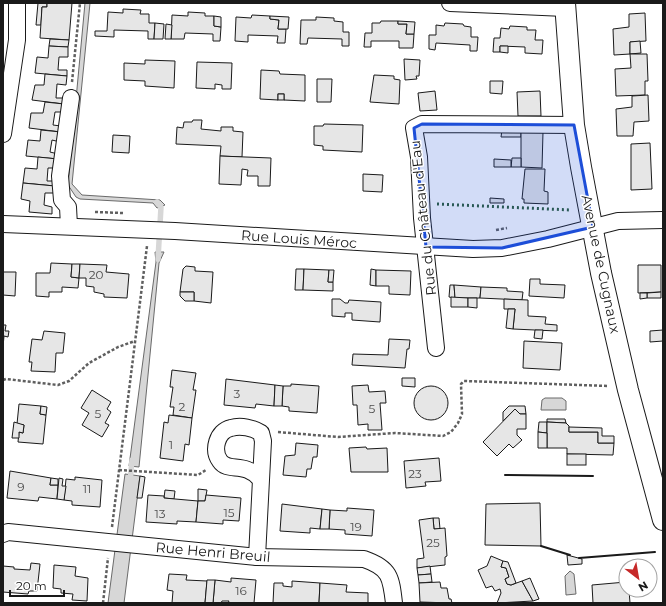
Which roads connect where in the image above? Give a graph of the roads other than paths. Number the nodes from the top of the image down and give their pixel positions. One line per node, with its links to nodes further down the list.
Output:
1 (17, 3): 6 (street)
2 (450, 3): 3 (street)
3 (565, 5): 5 (street, Avenue de Cugnaux)
4 (71, 98): 9 (street)
5 (574, 125): 10 (street, Avenue de Cugnaux); 11 (street, Rue du Château d'Eau)
6 (3, 134)
7 (663, 220): 10 (street, Rue Louis Méroc)
8 (3, 224): 9 (street, Rue Louis Méroc)
9 (68, 226): 11 (street, Rue Louis Méroc)
10 (593, 227): 11 (street, Rue Louis Méroc); 14 (street, Avenue de Cugnaux)
11 (426, 247): 12 (street, Rue du Château d'Eau)
12 (436, 348)
13 (260, 479): 13 (street); 16 (street)
14 (663, 520)
15 (3, 534): 16 (street, Rue Henri Breuil)
16 (257, 557): 17 (street, Rue Henri Breuil)
17 (394, 603)

